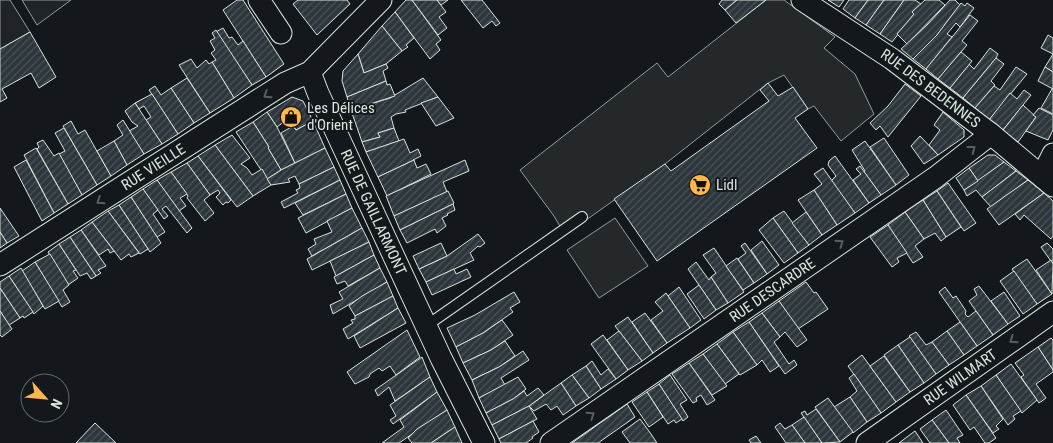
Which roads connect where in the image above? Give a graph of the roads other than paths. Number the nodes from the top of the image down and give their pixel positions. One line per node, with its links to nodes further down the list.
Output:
1 (259, 0): 4 (street)
2 (381, 0): 5 (street)
3 (802, 0): 6 (street, RUE DES BEDENNES)
4 (281, 33)
5 (310, 72): 10 (street, RUE VIEILLE, one-way to 10); 12 (street, RUE DE GAILLARMONT)
6 (991, 134): 8 (street, RUE DES BEDENNES); 14 (street, RUE DESCARDRE, one-way to 6)
7 (1053, 154): 8 (street)
8 (1047, 181)
9 (582, 216): 12 (lane)
10 (0, 265)
11 (1053, 312): 15 (street, RUE WILMART, one-way to 15)
12 (426, 326): 13 (street, RUE DE GAILLARMONT)
13 (484, 443)
14 (551, 443)
15 (867, 443)

